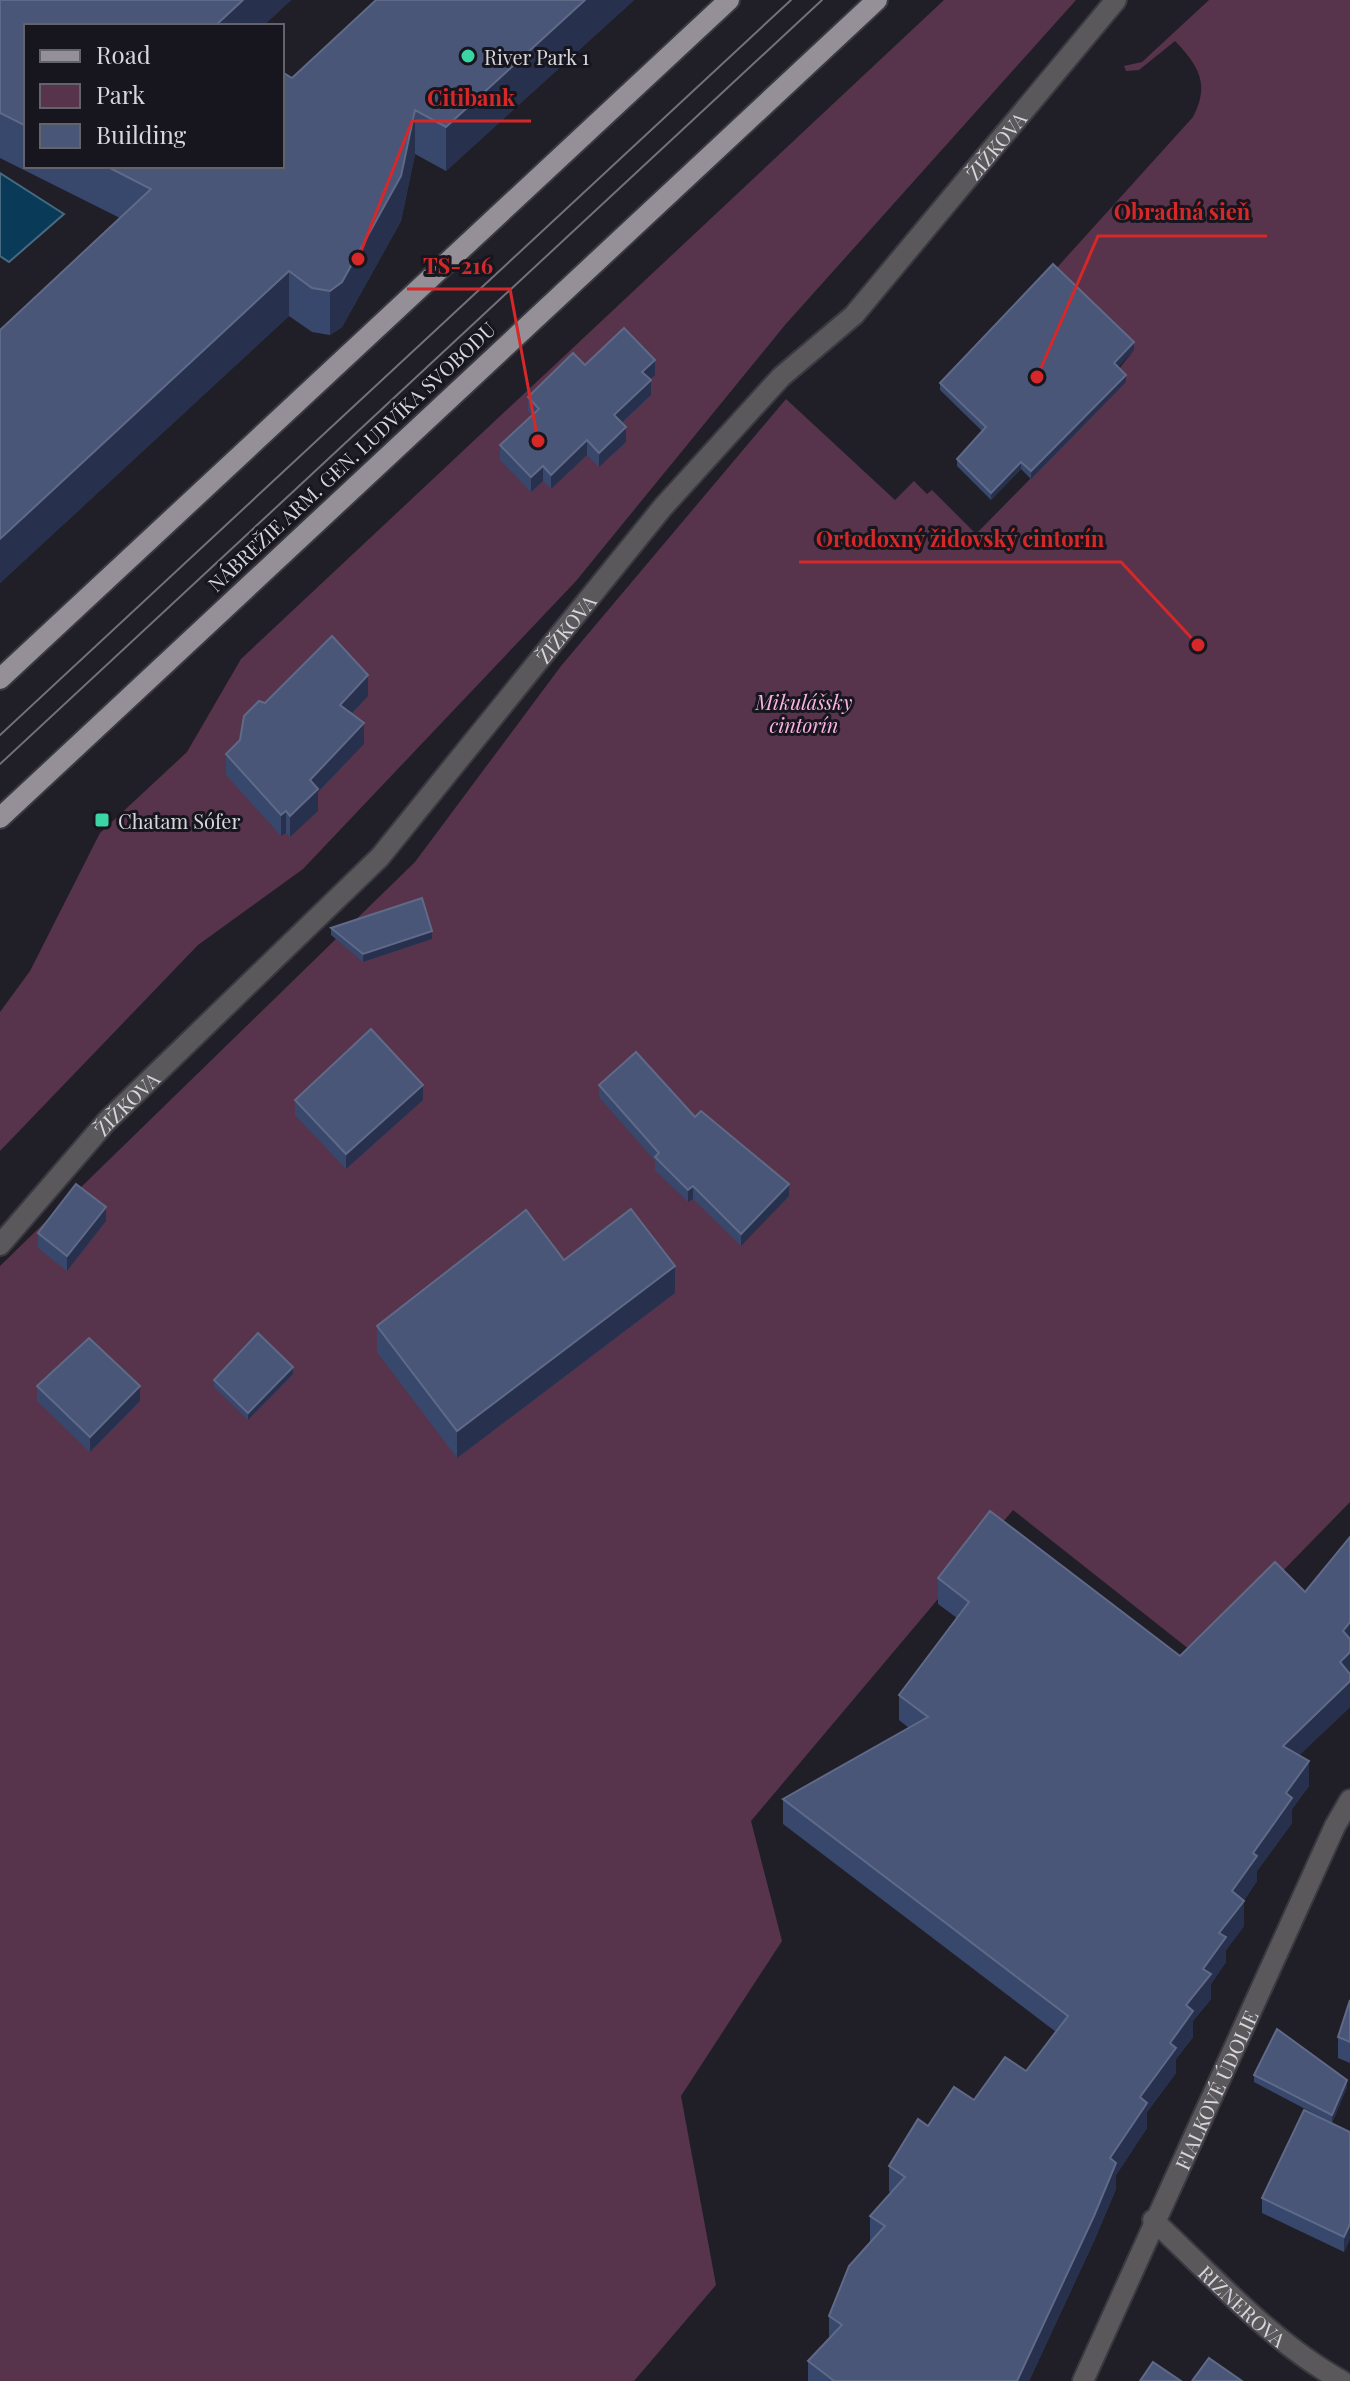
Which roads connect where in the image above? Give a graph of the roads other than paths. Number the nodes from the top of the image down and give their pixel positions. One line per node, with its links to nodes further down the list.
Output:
1 (729, 0): 4 (main road)
2 (877, 0): 5 (main road, NÁBREŽIE ARM. GEN. LUDVÍKA SVOBODU)
3 (1116, 0): 6 (street, ŽIŽKOVA)
4 (0, 679)
5 (0, 818)
6 (0, 1245)
7 (1350, 1800): 8 (street, FIALKOVÉ ÚDOLIE)
8 (1153, 2220): 9 (street, FIALKOVÉ ÚDOLIE); 10 (street, RIZNEROVA)
9 (1083, 2381)
10 (1342, 2381)

